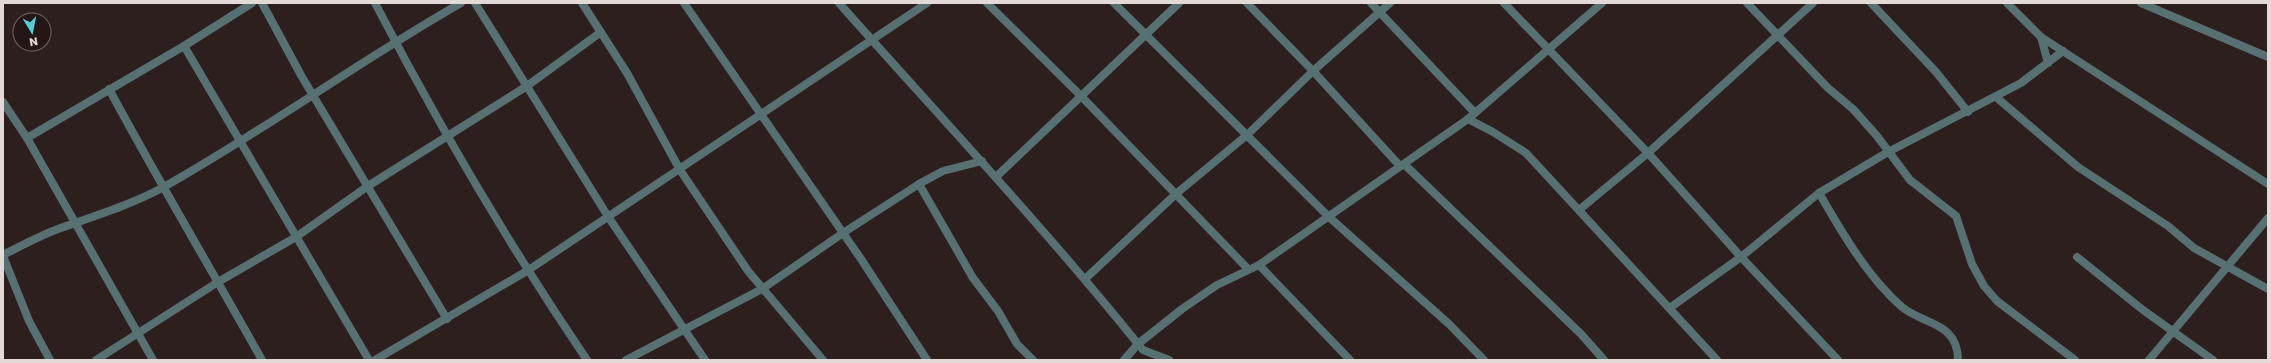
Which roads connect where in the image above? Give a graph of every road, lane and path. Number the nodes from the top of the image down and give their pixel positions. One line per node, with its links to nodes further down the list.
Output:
1 (252, 3): 30 (street)
2 (262, 3): 38 (street)
3 (375, 3): 29 (street)
4 (461, 3): 29 (street)
5 (475, 3): 36 (street)
6 (582, 3): 24 (street)
7 (684, 3): 44 (street)
8 (839, 3): 28 (street)
9 (927, 3): 28 (street)
10 (987, 3): 39 (street)
11 (1114, 3): 25 (street)
12 (1179, 3): 25 (street)
13 (1247, 3): 35 (street)
14 (1371, 3): 23 (street)
15 (1390, 3): 23 (street)
16 (1504, 3): 31 (street)
17 (1602, 3): 31 (street)
18 (1747, 3): 26 (street)
19 (1813, 3): 26 (street)
20 (1871, 3): 42 (street)
21 (2007, 3): 27 (street)
22 (2141, 3): 33 (street)
23 (1379, 12): 35 (street); 43 (street)
24 (601, 32): 36 (street); 54 (street)
25 (1146, 34): 39 (street); 46 (street)
26 (1778, 35): 50 (street); 51 (street)
27 (2041, 37): 32 (street); 34 (street)
28 (872, 40): 44 (street); 52 (street)
29 (396, 43): 38 (street); 47 (street)
30 (184, 46): 37 (street); 49 (street)
31 (1548, 50): 43 (street); 51 (street)
32 (2063, 51): 34 (street); 57 (street)
33 (2268, 57)
34 (2048, 63): 40 (street)
35 (1313, 71): 46 (street); 53 (street)
36 (527, 86): 47 (street); 64 (street)
37 (109, 89): 48 (street); 59 (street)
38 (314, 95): 49 (street); 58 (street)
39 (1081, 96): 55 (street); 60 (street)
40 (1996, 97): 42 (street); 73 (street)
41 (3, 102): 48 (street)
42 (1968, 112): 50 (street)
43 (1475, 113): 45 (street)
44 (762, 115): 54 (street); 67 (street)
45 (1468, 119): 53 (street); 62 (street)
46 (1247, 135): 60 (street); 63 (street)
47 (448, 137): 58 (street); 75 (street)
48 (27, 138): 66 (street)
49 (239, 142): 59 (street); 68 (street)
50 (1888, 152): 61 (street); 107 (street)
51 (1648, 153): 62 (street); 70 (street)
52 (982, 161): 55 (street); 56 (street)
53 (1402, 165): 63 (street); 103 (street)
54 (680, 170): 64 (street); 79 (street)
55 (996, 177): 76 (street)
56 (919, 184): 67 (street); 97 (street)
57 (2268, 184)
58 (368, 186): 68 (street); 81 (street)
59 (162, 188): 66 (street); 77 (street)
60 (1177, 193): 74 (street); 76 (street)
61 (1819, 193): 70 (street); 106 (street)
62 (1579, 210): 80 (street)
63 (1329, 217): 72 (street); 102 (street)
64 (609, 218): 75 (street); 82 (street)
65 (2268, 218): 73 (street)
66 (75, 224): 69 (street); 84 (street)
67 (843, 233): 79 (street); 96 (street)
68 (296, 237): 77 (street); 90 (street)
69 (3, 256): 86 (street)
70 (1741, 257): 80 (street); 105 (street)
71 (2077, 257): 83 (street)
72 (1259, 265): 74 (street); 101 (street)
73 (2227, 267): 78 (street); 83 (street)
74 (1248, 269): 85 (street)
75 (527, 271): 81 (street); 92 (street)
76 (1085, 279): 85 (street)
77 (218, 282): 84 (street); 89 (street)
78 (2268, 289)
79 (762, 290): 82 (street); 95 (street)
80 (1671, 307): 104 (street)
81 (446, 319): 91 (street)
82 (685, 331): 93 (street); 94 (street)
83 (2173, 331): 108 (street); 109 (street)
84 (139, 334): 87 (street); 88 (street)
85 (1140, 347): 98 (street); 99 (street); 100 (street)
86 (50, 360)
87 (96, 360)
88 (153, 360)
89 (262, 360)
90 (369, 360)
91 (375, 360)
92 (587, 360)
93 (626, 360)
94 (705, 360)
95 (824, 360)
96 (927, 360)
97 (1033, 360)
98 (1124, 360)
99 (1146, 360)
100 (1169, 360)
101 (1350, 360)
102 (1484, 360)
103 (1604, 360)
104 (1717, 360)
105 (1838, 360)
106 (1958, 360)
107 (2075, 360)
108 (2149, 360)
109 (2213, 360)

